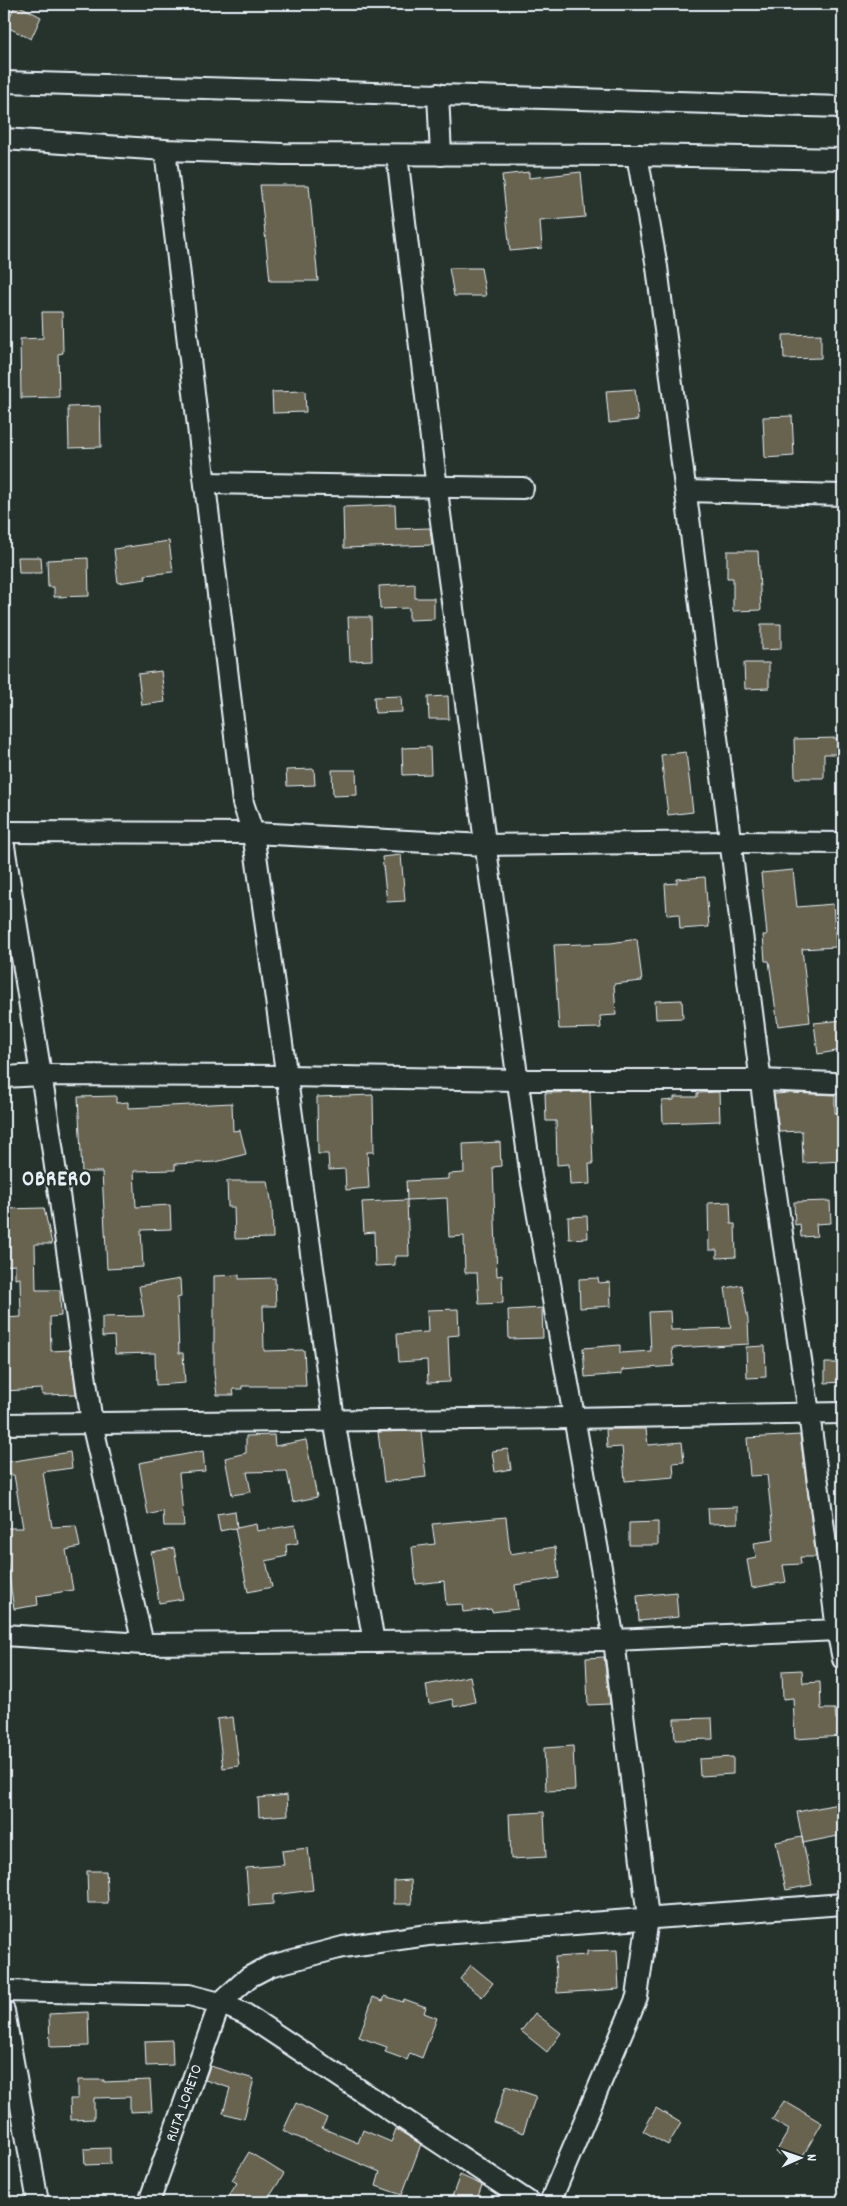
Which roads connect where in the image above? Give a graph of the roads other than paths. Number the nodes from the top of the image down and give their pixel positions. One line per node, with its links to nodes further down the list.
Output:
1 (4, 82): 2 (street)
2 (438, 94): 3 (street); 7 (street)
3 (843, 107)
4 (4, 139): 5 (street)
5 (165, 150): 6 (street); 10 (street)
6 (397, 155): 7 (street); 11 (street)
7 (441, 155): 8 (street)
8 (637, 155): 9 (street); 13 (street)
9 (843, 159)
10 (205, 483): 11 (street); 16 (street)
11 (436, 487): 12 (street); 19 (street)
12 (523, 488)
13 (686, 491): 14 (street); 17 (street)
14 (843, 496)
15 (4, 832): 16 (street)
16 (253, 833): 19 (street); 22 (street)
17 (730, 842): 18 (street); 19 (street); 25 (street)
18 (843, 843)
19 (485, 845): 24 (street)
20 (4, 846): 21 (street)
21 (41, 1075): 22 (street); 23 (street); 31 (street)
22 (286, 1076): 24 (street); 30 (street)
23 (4, 1077)
24 (518, 1080): 25 (street); 29 (street)
25 (760, 1080): 26 (street); 27 (street)
26 (834, 1083)
27 (809, 1413): 28 (street); 29 (street); 33 (street)
28 (843, 1413)
29 (572, 1418): 30 (street); 35 (street)
30 (334, 1420): 31 (street); 36 (street)
31 (92, 1423): 32 (street); 37 (street)
32 (4, 1424)
33 (837, 1630): 35 (street); 38 (street)
34 (4, 1635): 37 (street)
35 (614, 1640): 36 (street); 40 (street)
36 (374, 1642): 37 (street)
37 (143, 1644)
38 (843, 1659)
39 (843, 1904): 40 (street)
40 (648, 1918): 42 (street); 47 (street)
41 (4, 1991): 42 (street)
42 (220, 2003): 45 (street, RUTA LORETO); 46 (street)
43 (4, 2011): 44 (street)
44 (38, 2202)
45 (149, 2202)
46 (530, 2202)
47 (550, 2202)

